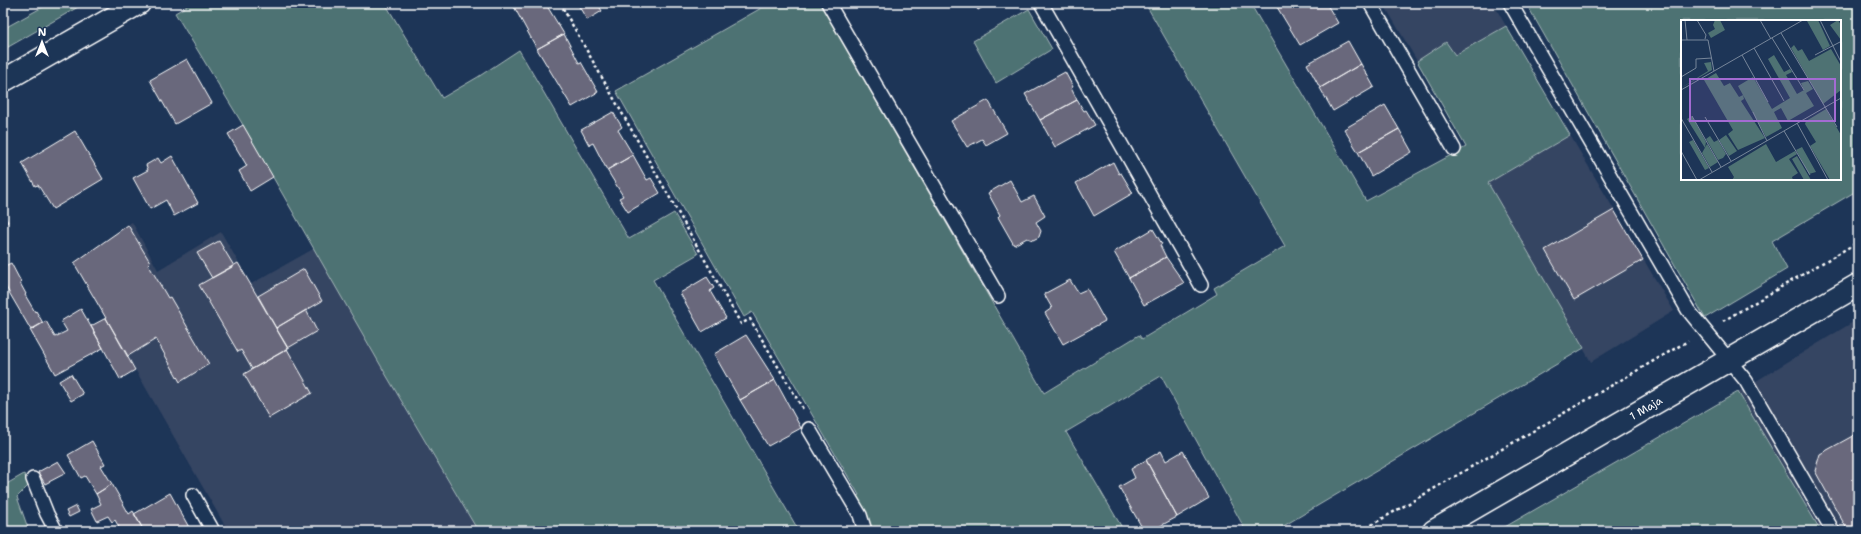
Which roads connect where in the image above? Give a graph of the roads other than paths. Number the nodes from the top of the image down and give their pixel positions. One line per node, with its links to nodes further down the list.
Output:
1 (139, 3): 6 (main road)
2 (828, 3): 10 (lane)
3 (1041, 3): 8 (lane)
4 (1370, 3): 7 (lane)
5 (1510, 3): 11 (lane)
6 (3, 81)
7 (1454, 149)
8 (1201, 285)
9 (1858, 285): 11 (main road, 1 Maja)
10 (998, 296)
11 (1728, 361): 18 (main road, 1 Maja); 19 (lane)
12 (809, 429): 17 (lane)
13 (33, 479): 15 (lane)
14 (193, 495): 16 (lane)
15 (56, 531)
16 (213, 531)
17 (866, 531)
18 (1434, 531)
19 (1833, 531)

